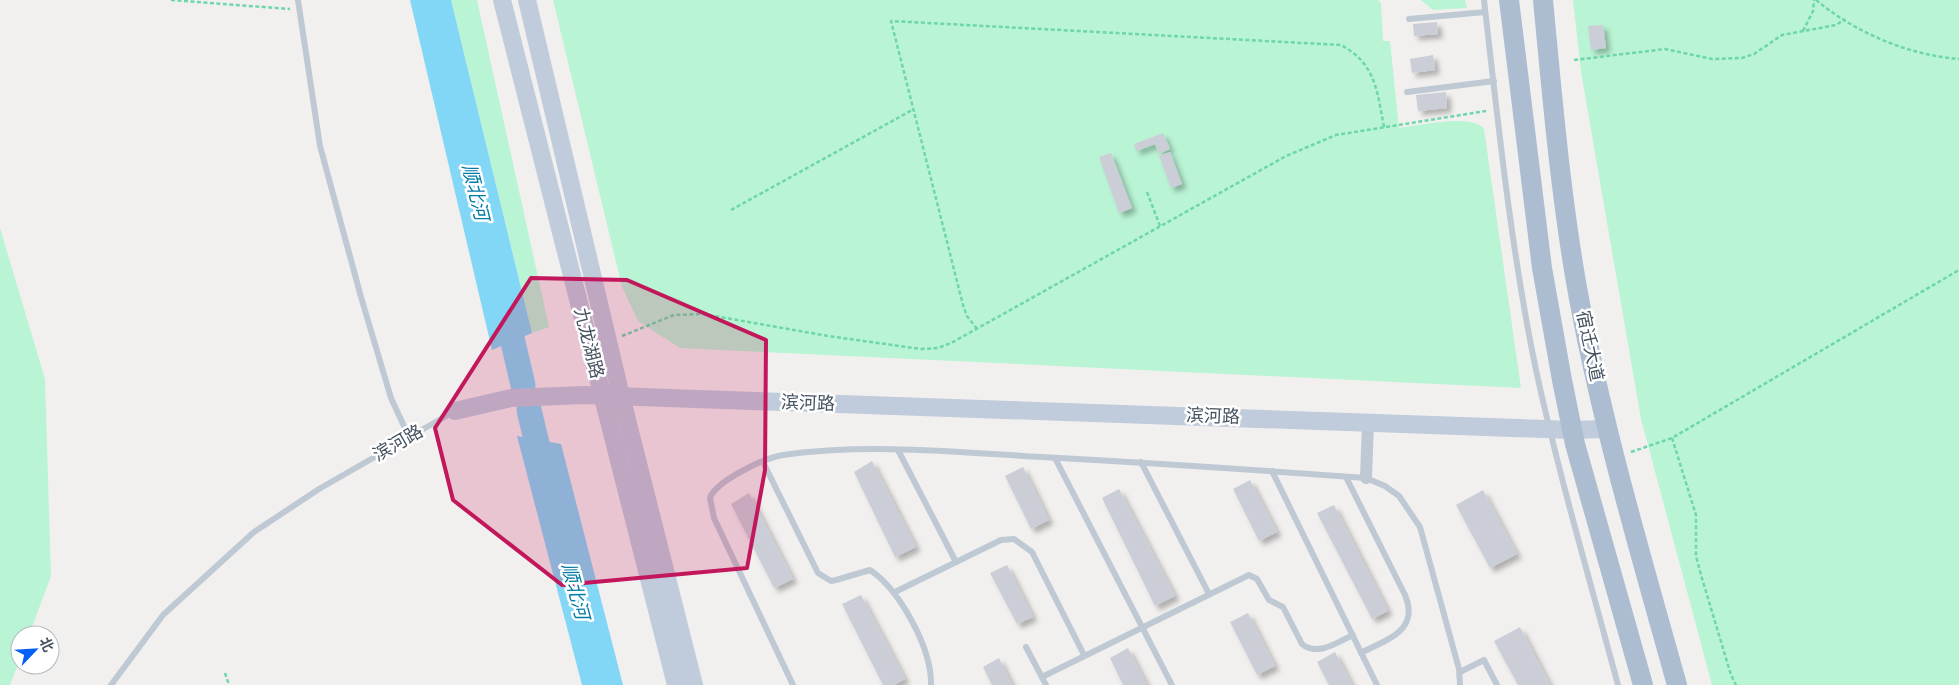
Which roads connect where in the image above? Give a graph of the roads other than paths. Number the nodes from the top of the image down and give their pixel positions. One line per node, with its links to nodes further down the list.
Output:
1 (298, 0): 18 (lane)
2 (502, 0): 11 (street, 九龙湖路)
3 (527, 0): 12 (street, 九龙湖路)
4 (1484, 0): 7 (lane)
5 (1509, 0): 17 (main road, 宿迁大道)
6 (1543, 0): 16 (main road, 宿迁大道)
7 (1485, 12): 8 (lane); 9 (lane)
8 (1409, 19)
9 (1494, 81): 10 (lane); 15 (lane)
10 (1407, 92)
11 (602, 396): 12 (street, 滨河路); 13 (street, 滨河路); 37 (street, 九龙湖路)
12 (621, 396): 14 (street, 滨河路); 38 (street, 九龙湖路)
13 (455, 411): 18 (lane, 滨河路)
14 (1368, 422): 15 (street, 滨河路); 25 (street)
15 (1550, 429): 17 (street, 滨河路); 46 (lane)
16 (1607, 429): 17 (street, 滨河路); 48 (main road, 宿迁大道)
17 (1572, 430): 47 (main road, 宿迁大道)
18 (409, 437): 36 (lane, 滨河路)
19 (898, 450): 20 (lane); 21 (lane); 26 (lane)
20 (1055, 458): 22 (lane); 29 (lane)
21 (762, 462): 27 (lane); 39 (lane)
22 (1141, 462): 23 (lane); 28 (lane)
23 (1272, 471): 24 (lane); 30 (lane)
24 (1346, 477): 25 (lane); 32 (lane)
25 (1366, 478): 34 (lane)
26 (956, 562): 27 (lane); 33 (lane)
27 (895, 592): 40 (lane)
28 (1210, 594): 29 (lane); 30 (lane)
29 (1142, 627): 33 (lane); 42 (lane)
30 (1353, 635): 32 (lane)
31 (1026, 647): 35 (lane)
32 (1361, 653): 43 (lane)
33 (1084, 655): 35 (lane)
34 (1460, 672): 44 (lane); 45 (lane)
35 (1042, 677): 41 (lane)
36 (111, 685)
37 (676, 685)
38 (694, 685)
39 (793, 685)
40 (931, 685)
41 (1046, 685)
42 (1172, 685)
43 (1377, 685)
44 (1460, 685)
45 (1497, 685)
46 (1618, 685)
47 (1642, 685)
48 (1677, 685)

